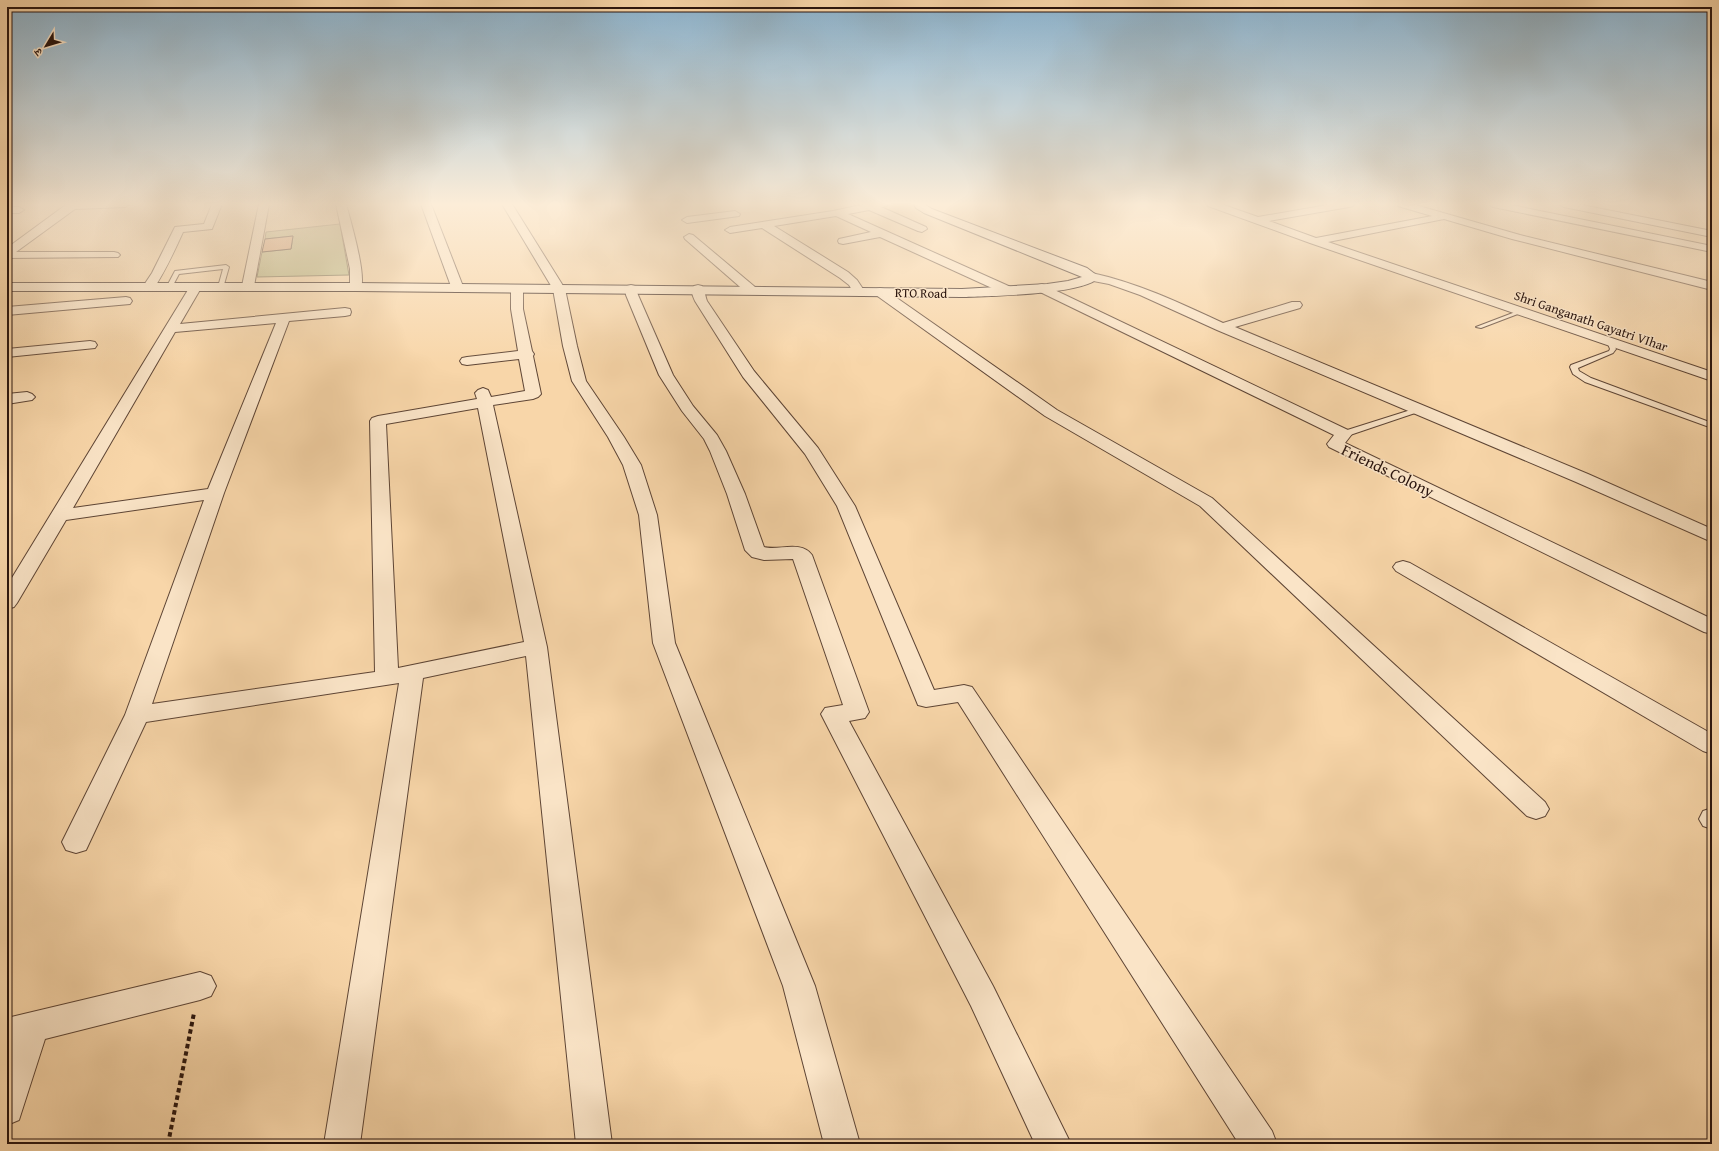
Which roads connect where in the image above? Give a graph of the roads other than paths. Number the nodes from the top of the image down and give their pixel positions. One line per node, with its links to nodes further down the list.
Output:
1 (165, 258): 18 (street)
2 (254, 258): 13 (street)
3 (353, 258): 14 (street)
4 (446, 258): 22 (street)
5 (540, 258): 24 (street)
6 (713, 258): 27 (street)
7 (815, 258): 29 (street)
8 (937, 258): 28 (street)
9 (1048, 258): 12 (street)
10 (1362, 258): 35 (street, Shri Ganganath Gayatri VIhar)
11 (1598, 258): 15 (street)
12 (1092, 277): 21 (street, RTO Road); 37 (street)
13 (248, 286): 14 (street, RTO Road); 17 (street, RTO Road)
14 (356, 286): 22 (street, RTO Road)
15 (1712, 286)
16 (7, 287): 18 (street, RTO Road)
17 (221, 287): 19 (lane); 20 (street, RTO Road)
18 (148, 288): 19 (street, RTO Road)
19 (169, 288): 20 (street, RTO Road)
20 (195, 288): 39 (street)
21 (1042, 288): 28 (street, RTO Road); 51 (street, Friends Colony)
22 (458, 289): 23 (street, RTO Road)
23 (517, 289): 24 (street, RTO Road); 43 (street)
24 (559, 289): 25 (street, RTO Road); 69 (street)
25 (631, 289): 26 (street, RTO Road); 70 (street)
26 (698, 290): 27 (street, RTO Road); 71 (street)
27 (751, 290): 29 (street, RTO Road)
28 (1009, 291): 30 (street, RTO Road)
29 (859, 292): 30 (street, RTO Road)
30 (880, 292): 62 (street)
31 (126, 302): 33 (street)
32 (1296, 305): 37 (street)
33 (7, 311)
34 (345, 312): 36 (street)
35 (1520, 312): 38 (lane); 40 (street, Shri Ganganath Gayatri VIhar)
36 (284, 318): 39 (street); 52 (street)
37 (1222, 327): 49 (street)
38 (1479, 327)
39 (170, 328): 53 (street)
40 (1612, 344): 45 (street, Shri Ganganath Gayatri VIhar); 50 (lane)
41 (90, 345): 42 (street)
42 (7, 352)
43 (527, 354): 44 (street); 47 (street)
44 (467, 361)
45 (1712, 377)
46 (27, 397): 48 (street)
47 (484, 398): 58 (street); 59 (street)
48 (7, 399)
49 (1420, 410): 51 (lane); 54 (street)
50 (1712, 426)
51 (1344, 434): 57 (street, Friends Colony)
52 (215, 493): 53 (street); 60 (street)
53 (60, 516): 56 (street)
54 (1712, 536)
55 (1403, 567): 61 (street)
56 (7, 603)
57 (1712, 627)
58 (536, 647): 59 (street); 68 (street)
59 (400, 676): 60 (street); 67 (street)
60 (137, 715): 63 (street)
61 (1712, 745)
62 (1536, 808)
63 (76, 842)
64 (200, 986): 65 (street)
65 (20, 1030): 66 (street)
66 (7, 1108)
67 (342, 1144)
68 (594, 1144)
69 (842, 1144)
70 (1053, 1144)
71 (1259, 1144)

